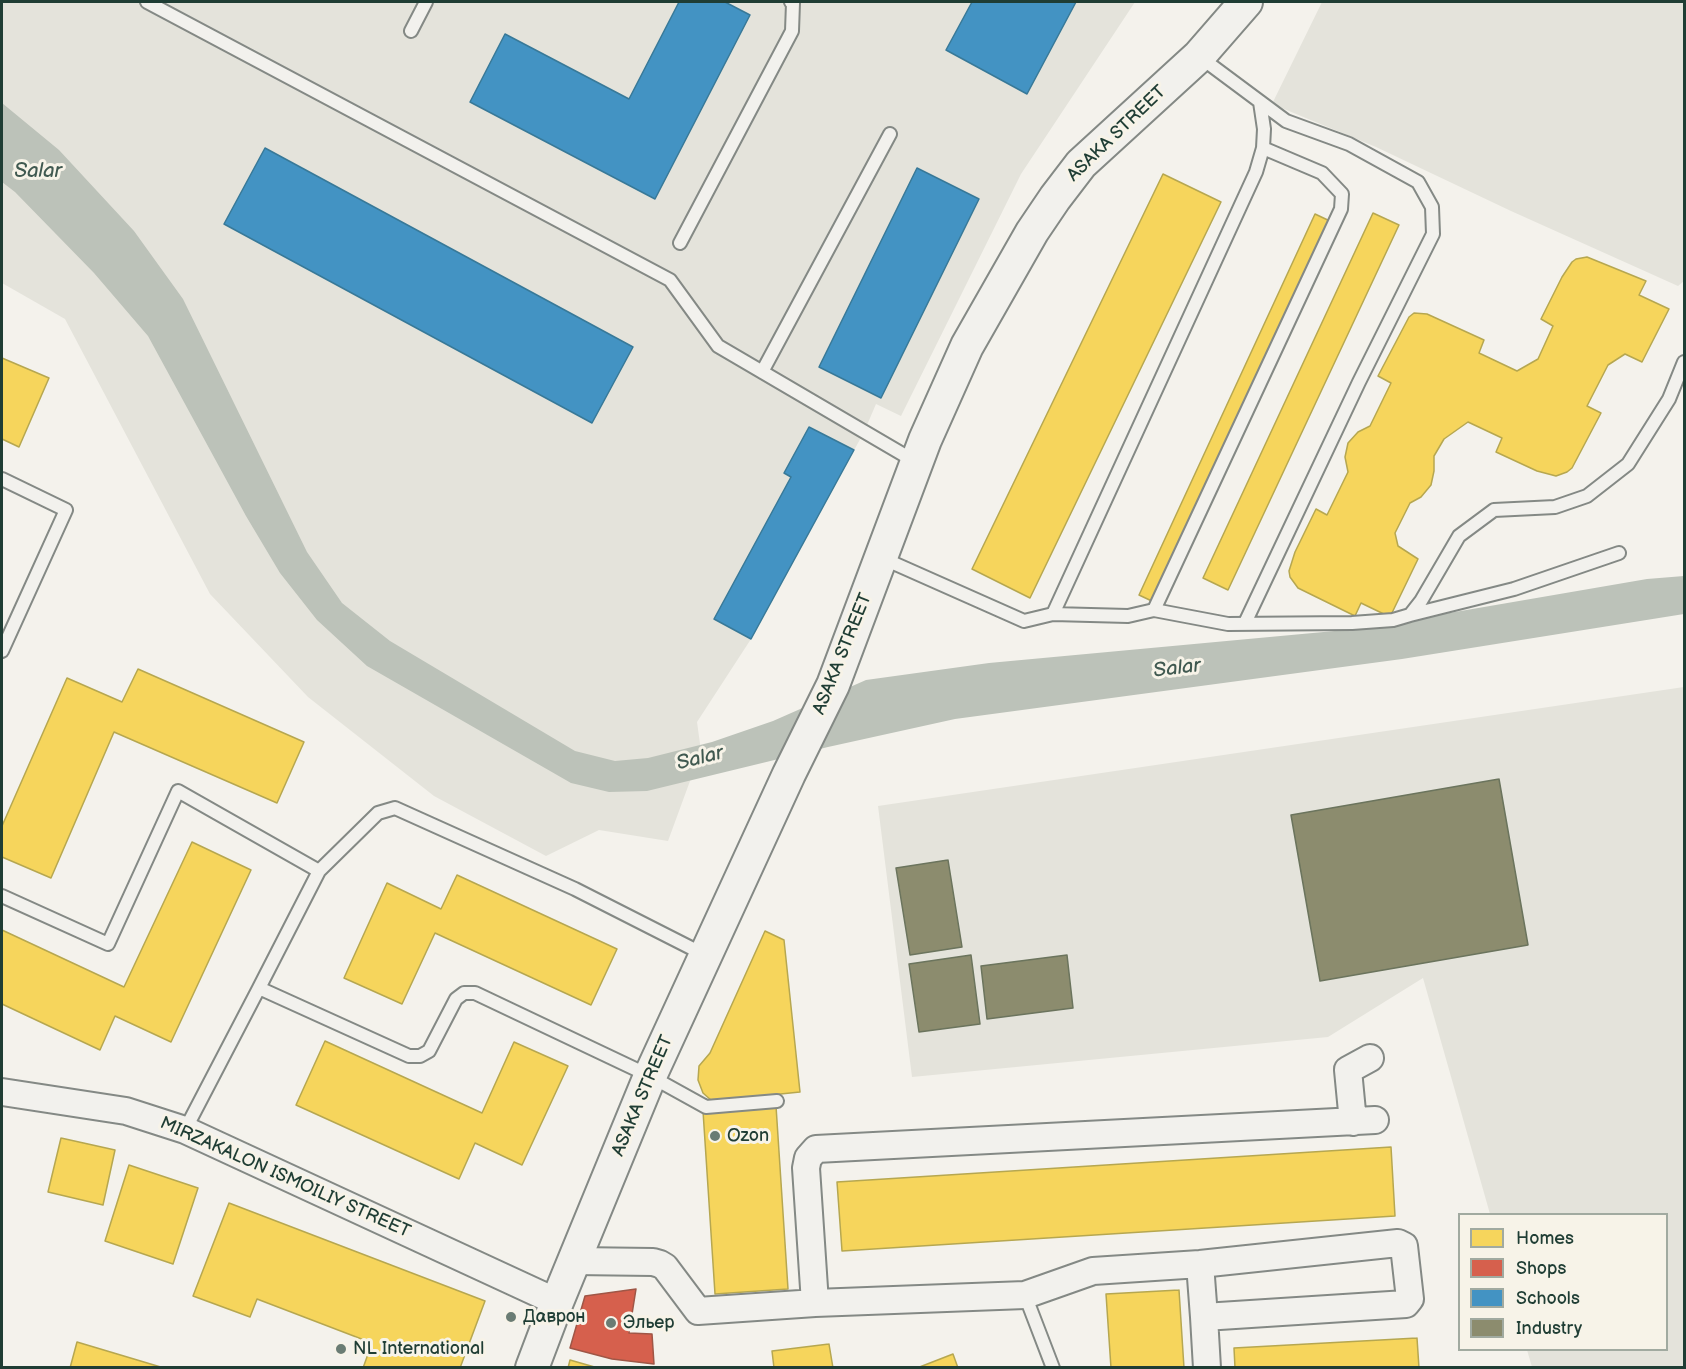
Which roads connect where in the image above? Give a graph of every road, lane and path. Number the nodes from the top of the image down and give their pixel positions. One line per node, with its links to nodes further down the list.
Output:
1 (147, 2): 12 (lane)
2 (426, 2): 5 (lane)
3 (791, 2): 10 (lane)
4 (1246, 2): 6 (street, ASAKA STREET)
5 (411, 31)
6 (1199, 56): 7 (lane); 13 (street, ASAKA STREET)
7 (1260, 102): 9 (lane); 20 (lane)
8 (890, 134): 12 (lane)
9 (1263, 148): 17 (lane); 18 (lane)
10 (680, 243)
11 (1684, 362): 19 (lane)
12 (762, 372): 13 (lane)
13 (917, 463): 16 (street, ASAKA STREET)
14 (2, 479): 21 (lane)
15 (1619, 553): 19 (lane)
16 (881, 558): 18 (lane); 24 (street, ASAKA STREET)
17 (1154, 610): 18 (lane); 20 (lane)
18 (1053, 614)
19 (1410, 615): 20 (lane)
20 (1245, 622)
21 (2, 651)
22 (319, 871): 23 (lane); 24 (lane); 25 (lane)
23 (2, 896)
24 (706, 955): 27 (street, ASAKA STREET)
25 (260, 988): 27 (lane); 30 (lane)
26 (1371, 1058): 35 (street)
27 (650, 1076): 29 (lane); 31 (street, ASAKA STREET)
28 (2, 1092): 30 (street, MIRZAKALON ISMOILIY STREET)
29 (777, 1101)
30 (185, 1130): 34 (street, MIRZAKALON ISMOILIY STREET)
31 (574, 1261): 34 (street, ASAKA STREET); 35 (street)
32 (1200, 1264): 33 (street); 36 (street); 36 (street)
33 (1025, 1295): 35 (street); 38 (lane)
34 (557, 1302): 37 (street, ASAKA STREET)
35 (815, 1303)
36 (1204, 1317): 39 (street)
37 (532, 1368)
38 (1053, 1368)
39 (1207, 1368)

